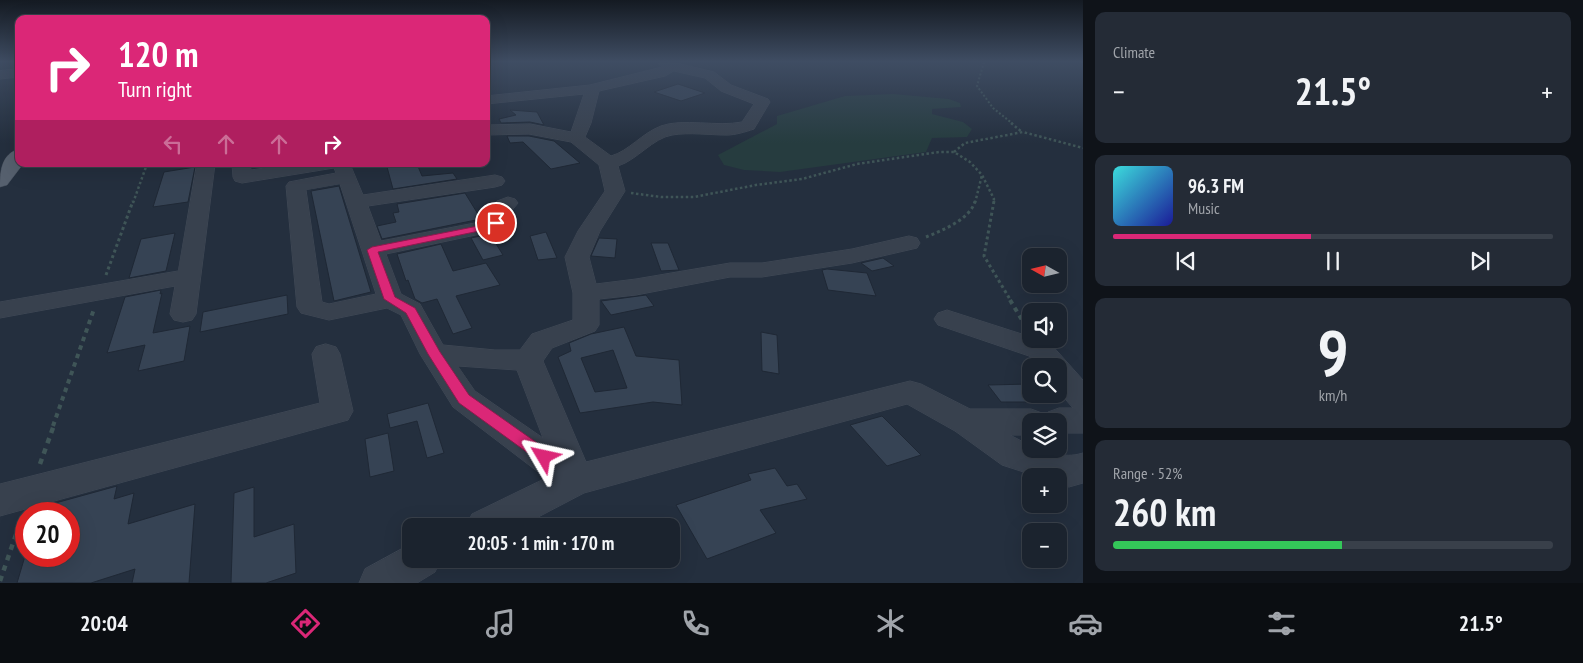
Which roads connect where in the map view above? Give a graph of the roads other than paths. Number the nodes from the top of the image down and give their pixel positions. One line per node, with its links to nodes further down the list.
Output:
1 (729, 89): 7 (street)
2 (593, 90): 3 (street); 5 (street)
3 (490, 100)
4 (490, 130): 5 (street)
5 (576, 138): 7 (street)
6 (15, 160): 12 (main road)
7 (608, 163): 19 (street)
8 (206, 167): 18 (street)
9 (241, 167): 10 (street)
10 (307, 167)
11 (340, 168): 14 (street); 20 (street)
12 (0, 181)
13 (495, 181): 14 (street)
14 (356, 202): 17 (street)
15 (508, 203): 17 (street)
16 (909, 243): 19 (street)
17 (372, 250): 20 (street)
18 (188, 276): 21 (street); 22 (street)
19 (586, 293): 27 (street)
20 (390, 299): 25 (street)
21 (0, 310)
22 (182, 314)
23 (947, 319): 26 (street)
24 (326, 354): 36 (street)
25 (434, 354): 27 (street); 35 (street)
26 (1047, 358)
27 (528, 360): 35 (street)
28 (1067, 381): 29 (street)
29 (1083, 400)
30 (1083, 418): 31 (street)
31 (1067, 421)
32 (966, 422): 33 (street); 34 (street); 35 (street)
33 (1022, 422)
34 (1083, 468)
35 (576, 480): 37 (street)
36 (15, 496)
37 (501, 518)
38 (405, 568): 39 (street)
39 (379, 583)

